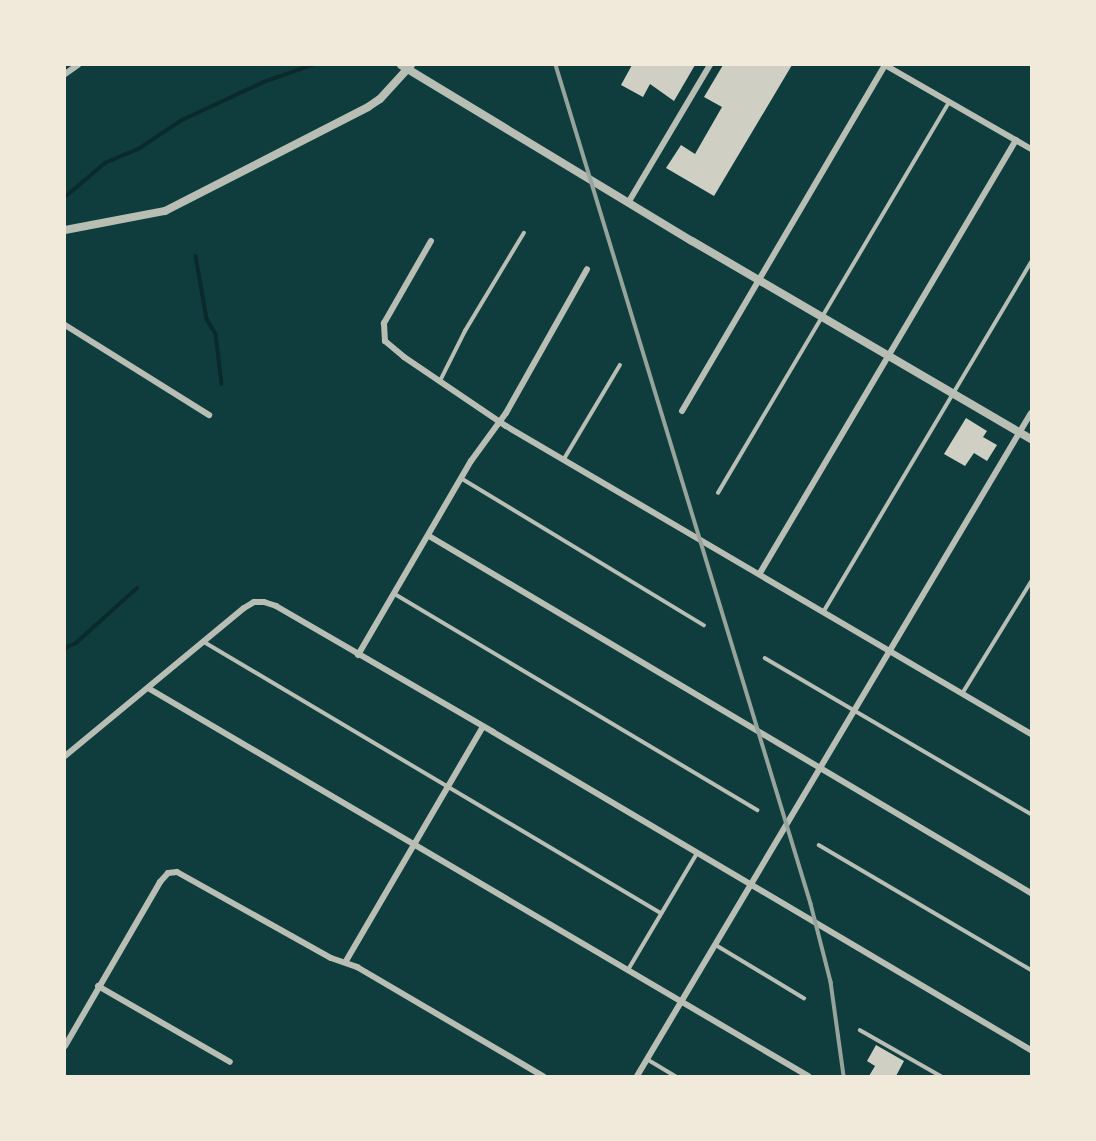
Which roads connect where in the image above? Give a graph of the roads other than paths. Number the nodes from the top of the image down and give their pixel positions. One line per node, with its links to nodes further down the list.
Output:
1 (78, 65): 5 (street)
2 (710, 65): 9 (street)
3 (885, 65): 6 (street); 15 (street)
4 (406, 66): 9 (street); 10 (street)
5 (65, 74)
6 (950, 102): 7 (street); 16 (lane)
7 (1016, 140): 8 (street); 18 (street)
8 (1031, 149)
9 (628, 203): 15 (street)
10 (65, 230)
11 (524, 233): 20 (lane)
12 (432, 241): 20 (street)
13 (1031, 262): 21 (lane)
14 (587, 269): 25 (street)
15 (760, 280): 16 (street); 22 (street)
16 (823, 317): 18 (street); 30 (lane)
17 (65, 325): 24 (street)
18 (891, 356): 21 (street); 32 (street)
19 (620, 365): 28 (lane)
20 (441, 379): 25 (street)
21 (953, 393): 26 (street); 35 (lane)
22 (682, 411)
23 (1031, 413): 26 (street)
24 (209, 415)
25 (500, 422): 28 (street); 29 (street)
26 (1020, 433): 27 (street); 38 (street)
27 (1031, 439)
28 (564, 459): 32 (street)
29 (461, 478): 31 (street); 36 (lane)
30 (718, 493)
31 (429, 536): 34 (street); 47 (street)
32 (760, 573): 35 (street)
33 (1031, 582): 42 (lane)
34 (395, 593): 39 (street); 49 (lane)
35 (824, 611): 38 (street)
36 (704, 625)
37 (206, 643): 39 (street); 41 (street); 48 (lane)
38 (889, 650): 42 (street); 43 (street)
39 (358, 655): 44 (street)
40 (765, 659): 43 (lane)
41 (148, 688): 46 (street); 51 (street)
42 (962, 694): 45 (street)
43 (853, 710): 47 (street); 50 (lane)
44 (483, 727): 48 (street); 53 (street)
45 (1031, 734)
46 (65, 756)
47 (820, 769): 54 (street); 55 (street)
48 (447, 786): 51 (street); 56 (lane)
49 (758, 810)
50 (1031, 814)
51 (411, 845): 58 (street); 60 (street)
52 (819, 845): 59 (lane)
53 (696, 855): 54 (street); 56 (lane)
54 (750, 885): 57 (street); 66 (street)
55 (1031, 893)
56 (661, 913): 60 (lane)
57 (714, 944): 62 (lane); 63 (street)
58 (346, 961): 61 (street); 69 (street)
59 (1031, 970)
60 (627, 972): 63 (street)
61 (98, 986): 65 (street); 68 (street)
62 (804, 998)
63 (682, 1002): 67 (street); 72 (street)
64 (860, 1030): 73 (lane)
65 (65, 1046)
66 (1031, 1051)
67 (647, 1059): 70 (street); 71 (lane)
68 (230, 1062)
69 (542, 1076)
70 (637, 1076)
71 (675, 1076)
72 (808, 1076)
73 (941, 1076)

